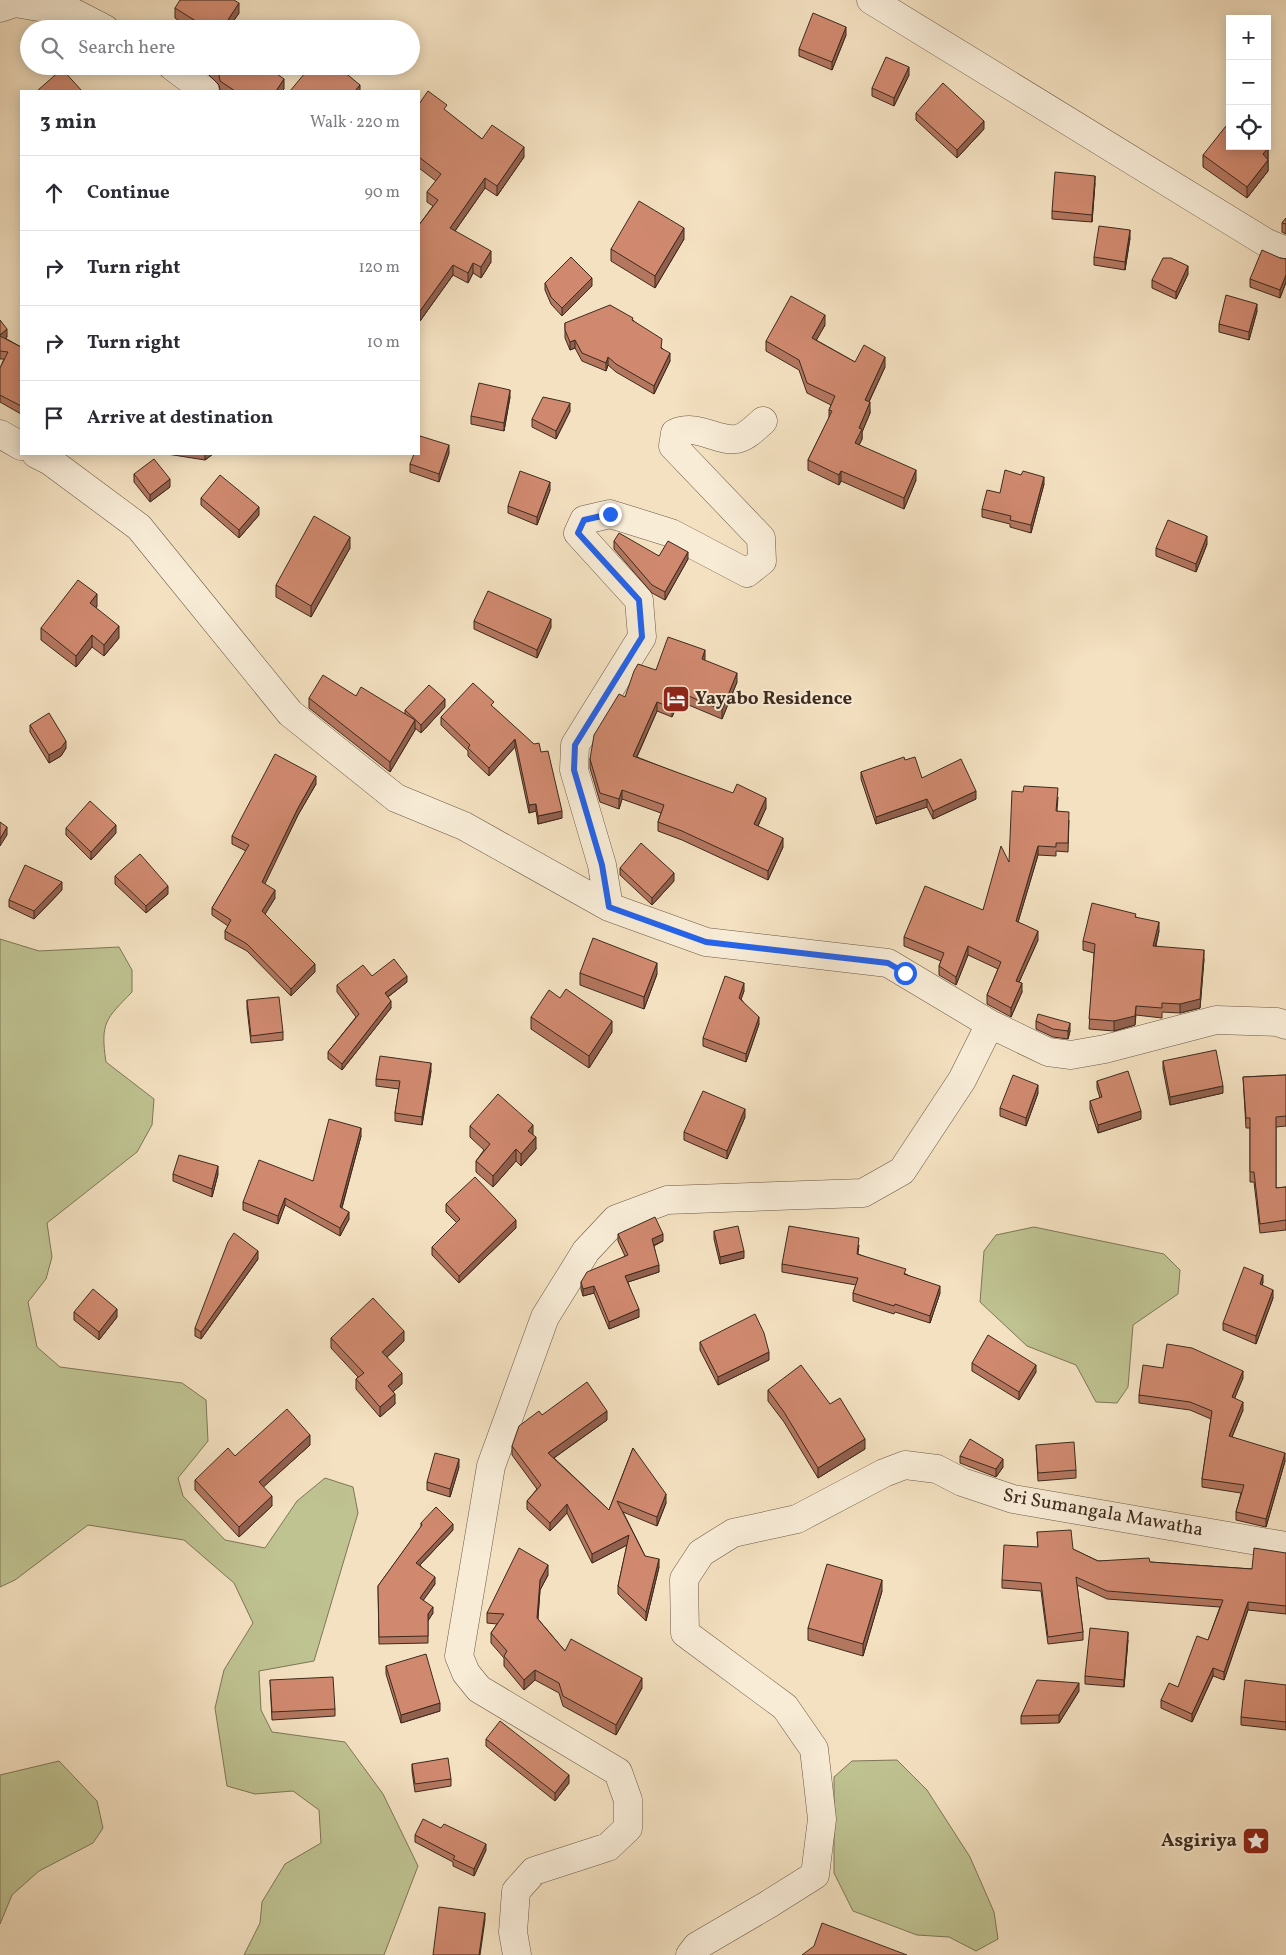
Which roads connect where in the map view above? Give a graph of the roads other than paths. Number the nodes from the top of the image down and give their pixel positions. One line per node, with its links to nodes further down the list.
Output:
1 (871, 0): 6 (street)
2 (0, 8): 3 (street)
3 (88, 20)
4 (184, 75): 5 (street)
5 (204, 90)
6 (1286, 251)
7 (763, 421): 11 (street)
8 (0, 434): 9 (street)
9 (20, 445)
10 (38, 455): 11 (street)
11 (609, 907): 12 (street)
12 (990, 1024): 13 (street); 15 (street)
13 (1286, 1025)
14 (1286, 1546): 16 (street, Sri Sumangala Mawatha)
15 (517, 1955)
16 (690, 1955)

